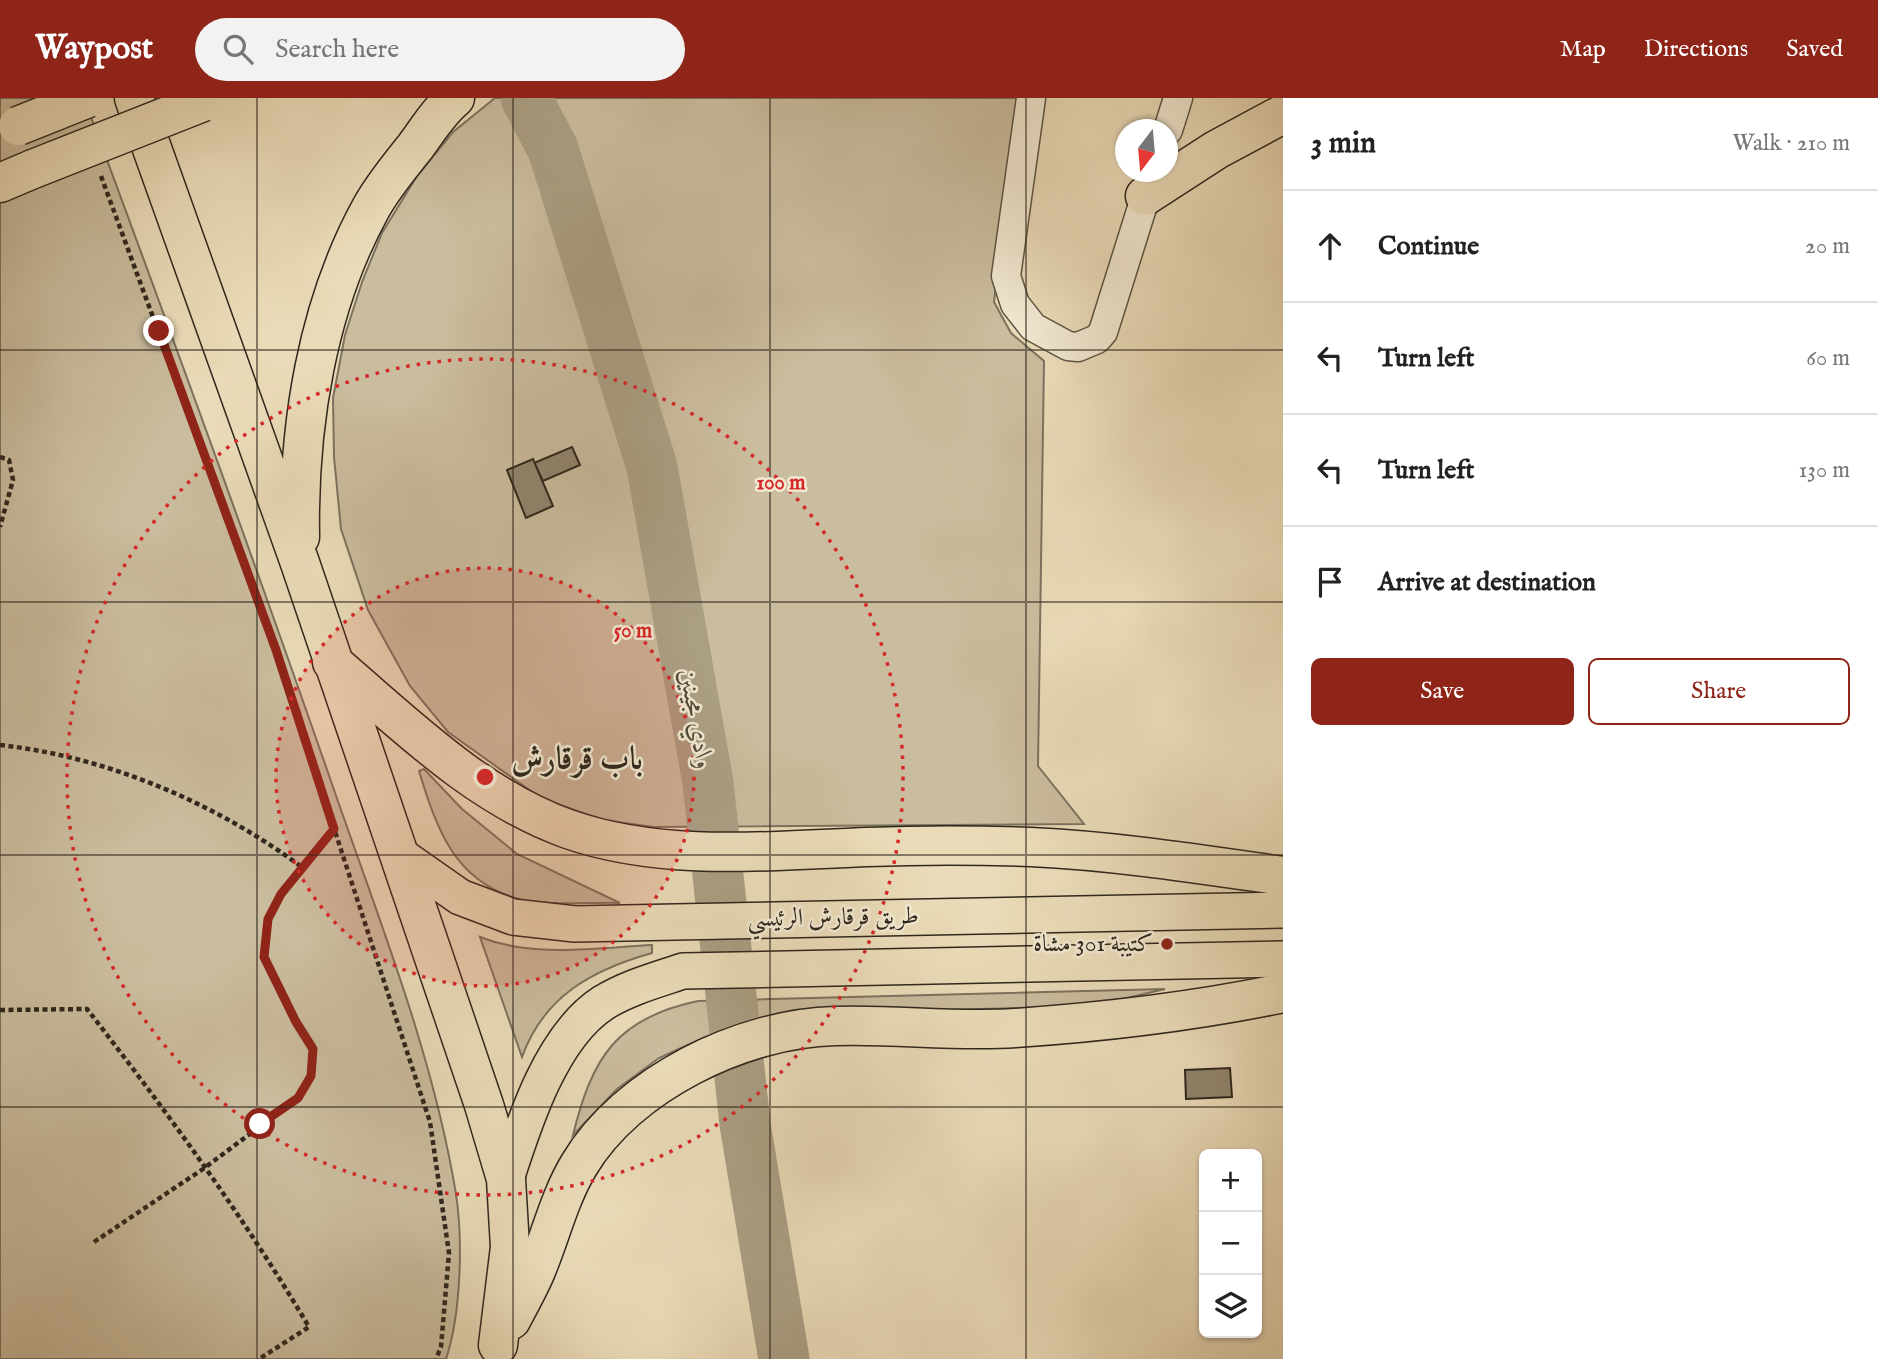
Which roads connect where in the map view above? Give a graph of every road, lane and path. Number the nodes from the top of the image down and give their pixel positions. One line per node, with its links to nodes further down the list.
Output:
1 (88, 98): 9 (highway, bridge)
2 (134, 98): 16 (highway)
3 (1031, 98): 12 (street)
4 (1178, 98): 8 (street)
5 (209, 100): 11 (highway, bridge)
6 (452, 101): 16 (highway)
7 (1283, 114): 12 (highway)
8 (1171, 119)
9 (9, 130)
10 (96, 163): 19 (path)
11 (16, 176)
12 (1149, 184)
13 (0, 457): 14 (path)
14 (3, 508): 15 (path)
15 (0, 527)
16 (300, 564): 17 (highway)
17 (331, 661): 20 (highway); 22 (highway)
18 (0, 745): 21 (path)
19 (334, 829): 21 (path); 34 (path)
20 (400, 855): 24 (main road, طريق قرقارش الرئيسي); 30 (highway)
21 (303, 868): 29 (path)
22 (1283, 876)
23 (1283, 910): 24 (main road, طريق قرقارش الرئيسي)
24 (1187, 913): 26 (main road)
25 (1283, 959): 26 (main road, طريق قرقارش الرئيسي)
26 (1189, 961): 30 (main road, طريق قرقارش الرئيسي)
27 (1283, 993): 32 (highway)
28 (0, 1010): 29 (path)
29 (203, 1168): 31 (path); 33 (path)
30 (506, 1180): 32 (highway)
31 (94, 1242)
32 (496, 1352)
33 (259, 1359)
34 (436, 1359)

